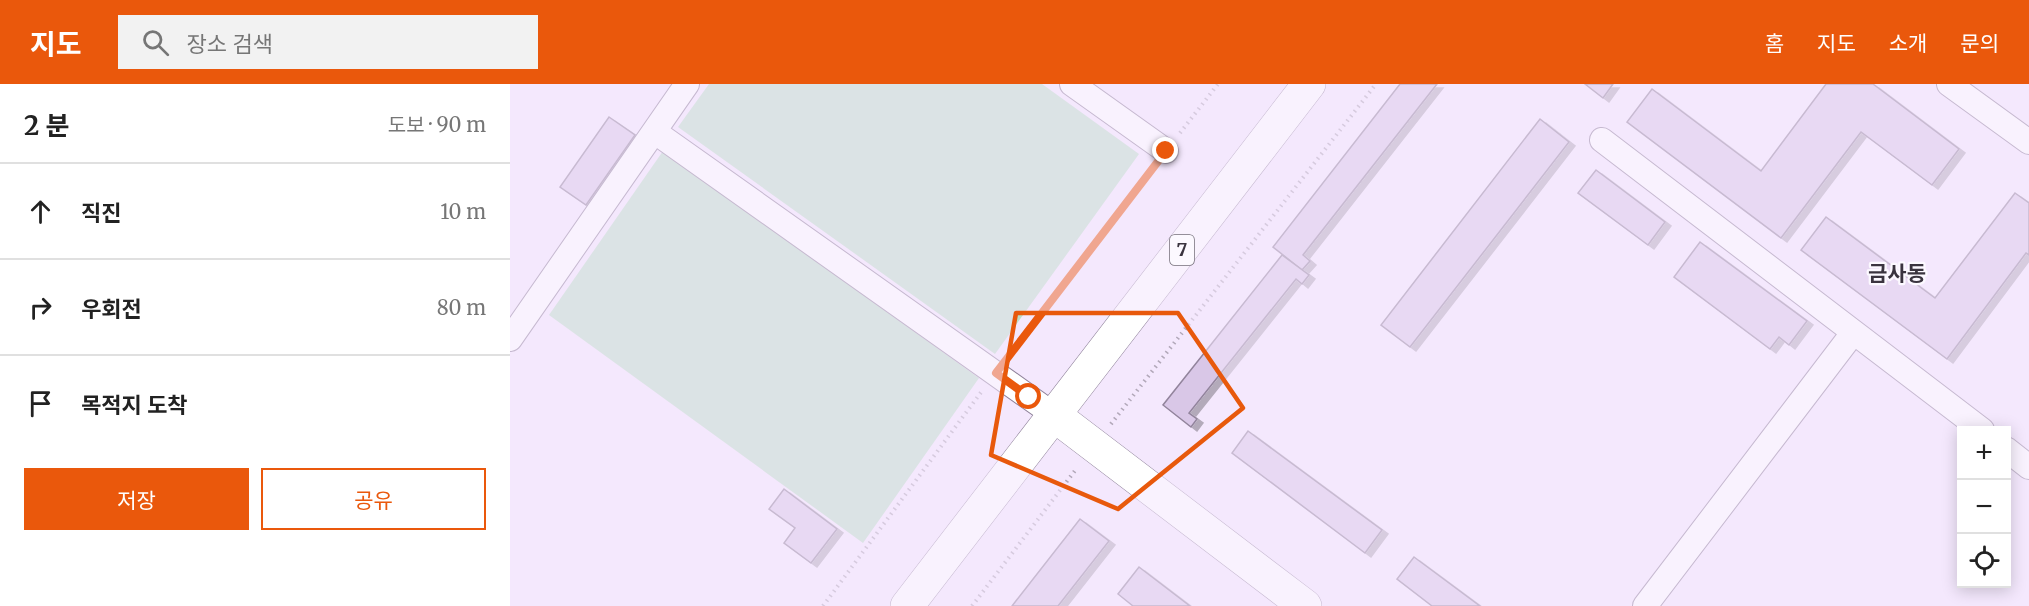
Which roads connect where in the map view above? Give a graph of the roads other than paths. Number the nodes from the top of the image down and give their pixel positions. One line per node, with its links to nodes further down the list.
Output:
1 (687, 84): 5 (street)
2 (1072, 84): 8 (street)
3 (1309, 84): 11 (main road, 7)
4 (1949, 84): 7 (street)
5 (655, 132): 10 (street); 11 (street)
6 (1602, 140): 9 (street)
7 (2029, 142)
8 (1166, 151)
9 (1853, 333): 12 (street); 17 (street)
10 (510, 339)
11 (1054, 415): 15 (main road, 7); 16 (main road)
12 (1977, 426)
13 (2011, 452): 14 (street)
14 (2029, 466)
15 (907, 606)
16 (1305, 606)
17 (1645, 606)

